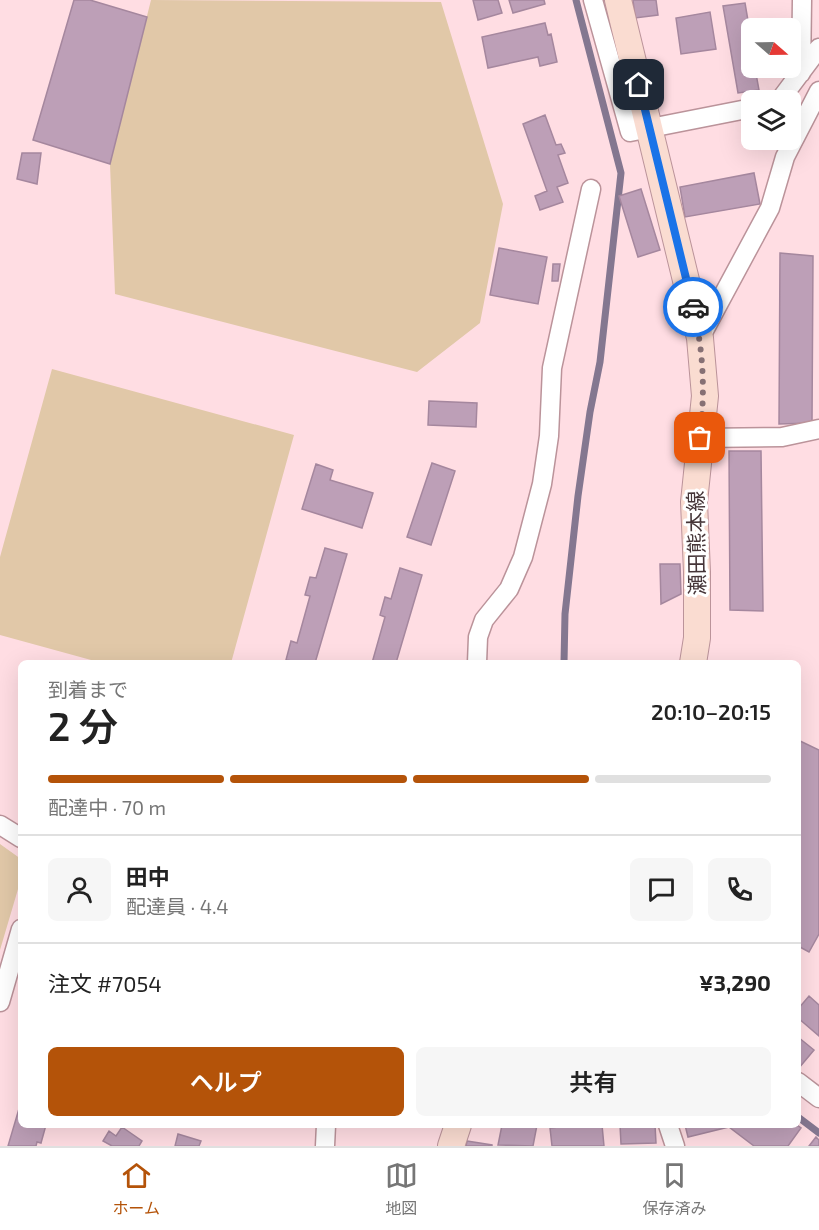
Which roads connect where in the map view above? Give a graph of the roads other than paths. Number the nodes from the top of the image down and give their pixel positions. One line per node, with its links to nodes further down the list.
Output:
1 (593, 0): 10 (street)
2 (618, 0): 10 (main road, 瀬田熊本線)
3 (802, 0): 5 (street)
4 (819, 48): 5 (street)
5 (801, 73)
6 (797, 78): 7 (street)
7 (788, 90)
8 (819, 91): 12 (street)
9 (741, 110): 10 (street)
10 (650, 128): 12 (main road, 瀬田熊本線)
11 (591, 189): 15 (street)
12 (700, 338): 14 (main road, 瀬田熊本線)
13 (819, 429): 14 (street)
14 (700, 438): 16 (main road, 瀬田熊本線)
15 (477, 660)
16 (693, 660)
17 (0, 825): 18 (street)
18 (18, 836)
19 (18, 939): 20 (street)
20 (0, 1002)
21 (801, 1084): 22 (street)
22 (819, 1098)
23 (326, 1128): 26 (street)
24 (457, 1128): 27 (main road)
25 (669, 1128): 28 (street)
26 (325, 1146)
27 (451, 1146)
28 (675, 1146)

